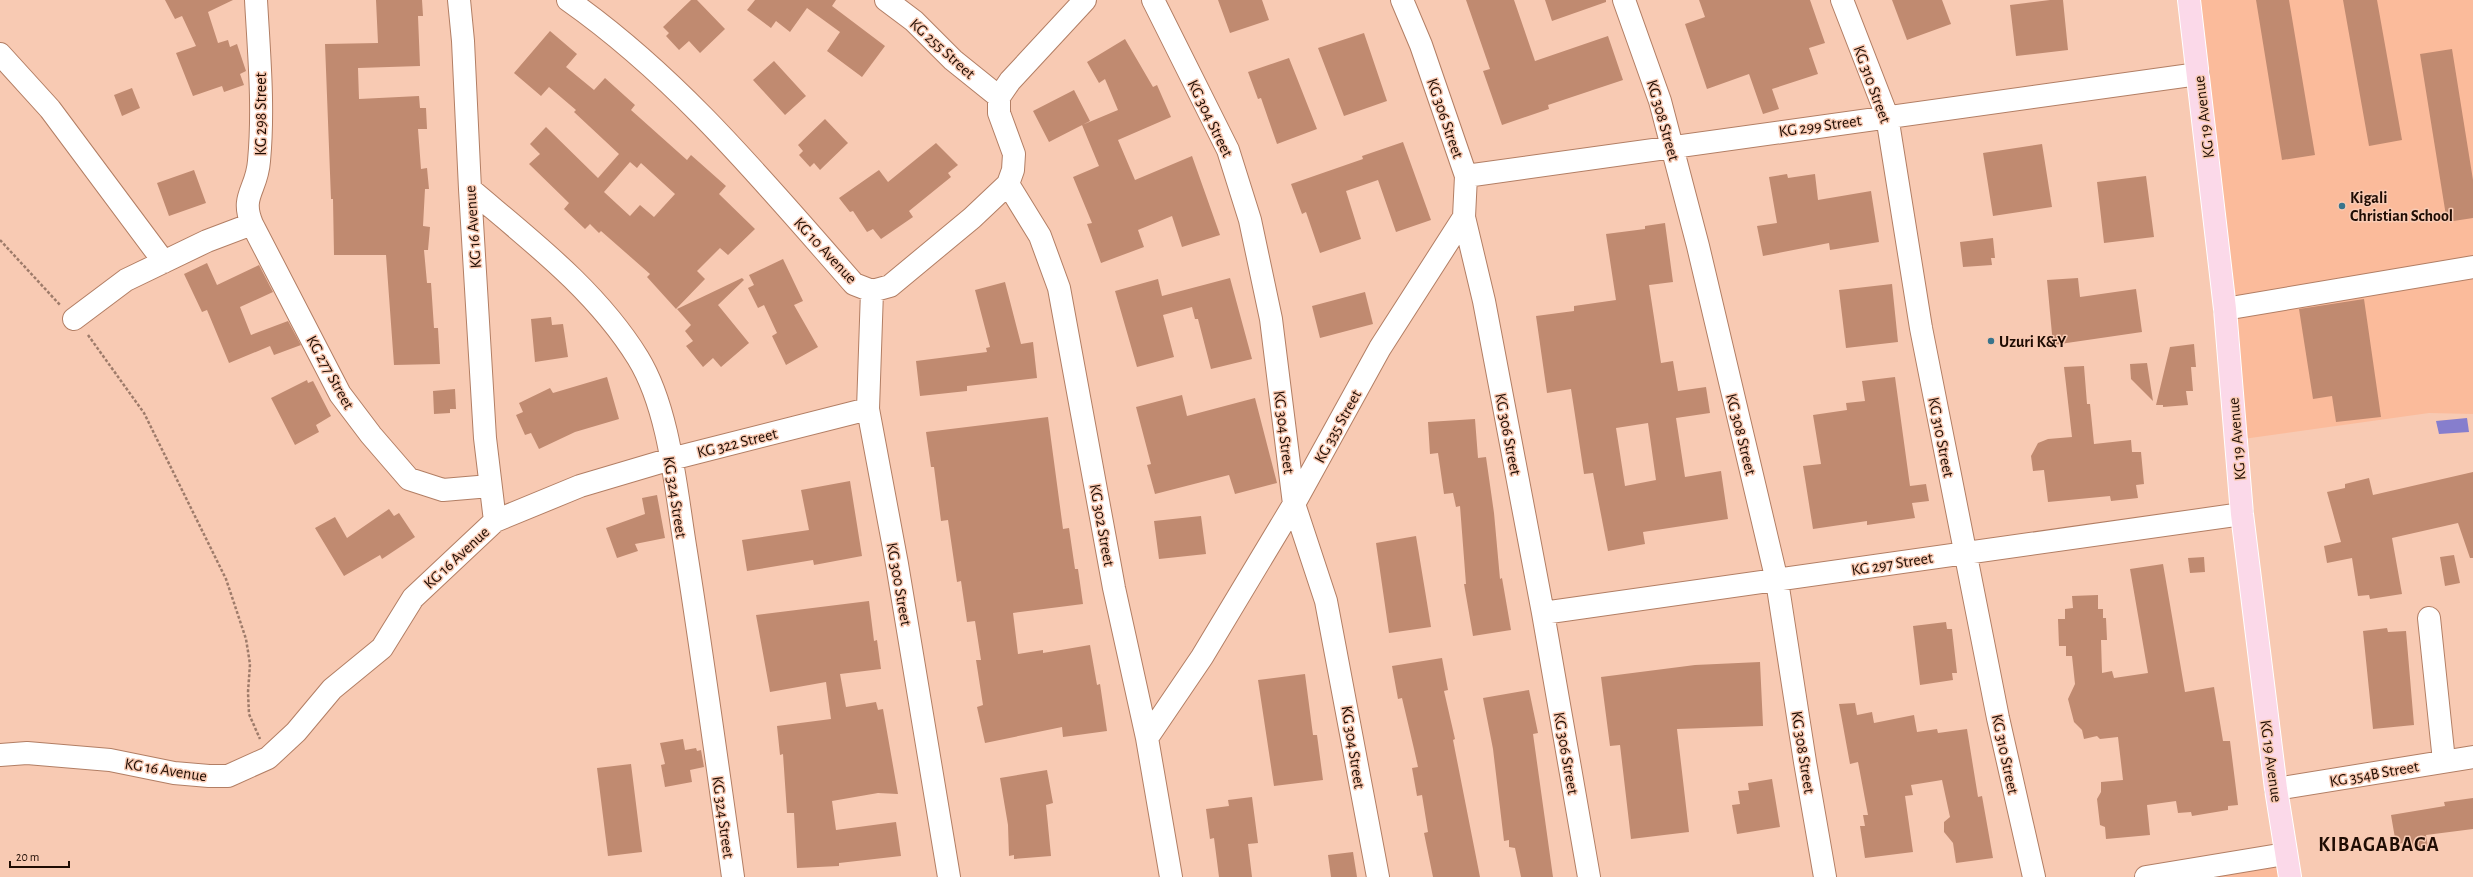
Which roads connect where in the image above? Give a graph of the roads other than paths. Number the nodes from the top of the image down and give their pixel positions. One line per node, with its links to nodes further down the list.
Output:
1 (256, 0): 20 (street, KG 298 Street)
2 (459, 0): 18 (street, KG 16 Avenue)
3 (568, 0): 23 (street, KG 10 Avenue)
4 (886, 0): 13 (street, KG 255 Street)
5 (1085, 0): 13 (street)
6 (1153, 0): 29 (street, KG 304 Street)
7 (1402, 0): 16 (street, KG 306 Street)
8 (1624, 0): 15 (street, KG 308 Street)
9 (1842, 0): 14 (street, KG 310 Street)
10 (2189, 0): 12 (main road, KG 19 Avenue)
11 (0, 54): 21 (street)
12 (2198, 74): 14 (street, KG 299 Street); 24 (main road, KG 19 Avenue)
13 (999, 97): 17 (street)
14 (1887, 116): 15 (street, KG 299 Street); 32 (street, KG 310 Street)
15 (1672, 146): 16 (street, KG 299 Street); 33 (street, KG 308 Street)
16 (1466, 176): 19 (street, KG 306 Street)
17 (1008, 184): 23 (street, KG 10 Avenue); 36 (street, KG 302 Street)
18 (470, 189): 27 (street, KG 324 Street); 28 (street, KG 16 Avenue)
19 (1464, 217): 29 (street, KG 335 Street); 34 (street, KG 306 Street)
20 (252, 224): 21 (street); 28 (street, KG 277 Street)
21 (164, 262): 25 (street)
22 (2473, 267): 24 (street)
23 (872, 291): 26 (street, KG 300 Street)
24 (2225, 309): 30 (main road, KG 19 Avenue)
25 (74, 319)
26 (868, 409): 27 (street, KG 322 Street); 43 (street, KG 300 Street)
27 (671, 459): 31 (street, KG 322 Street); 42 (street, KG 324 Street)
28 (490, 486): 31 (street, KG 16 Avenue)
29 (1294, 504): 36 (street, KG 335 Street); 45 (street, KG 304 Street)
30 (2242, 514): 32 (street, KG 297 Street); 40 (main road, KG 19 Avenue)
31 (495, 521): 37 (street, KG 16 Avenue)
32 (1964, 552): 33 (street, KG 297 Street); 48 (street, KG 310 Street)
33 (1777, 581): 34 (street, KG 297 Street); 47 (street, KG 308 Street)
34 (1543, 613): 46 (street, KG 306 Street)
35 (2429, 618): 39 (street)
36 (1147, 738): 44 (street, KG 302 Street)
37 (0, 756)
38 (2473, 757): 39 (street, KG 354B Street)
39 (2444, 761): 40 (street, KG 354B Street)
40 (2276, 789): 41 (main road, KG 19 Avenue)
41 (2285, 854): 49 (street); 50 (main road, KG 19 Avenue)
42 (733, 877)
43 (949, 877)
44 (1171, 877)
45 (1378, 877)
46 (1589, 877)
47 (1825, 877)
48 (2034, 877)
49 (2146, 877)
50 (2290, 877)

